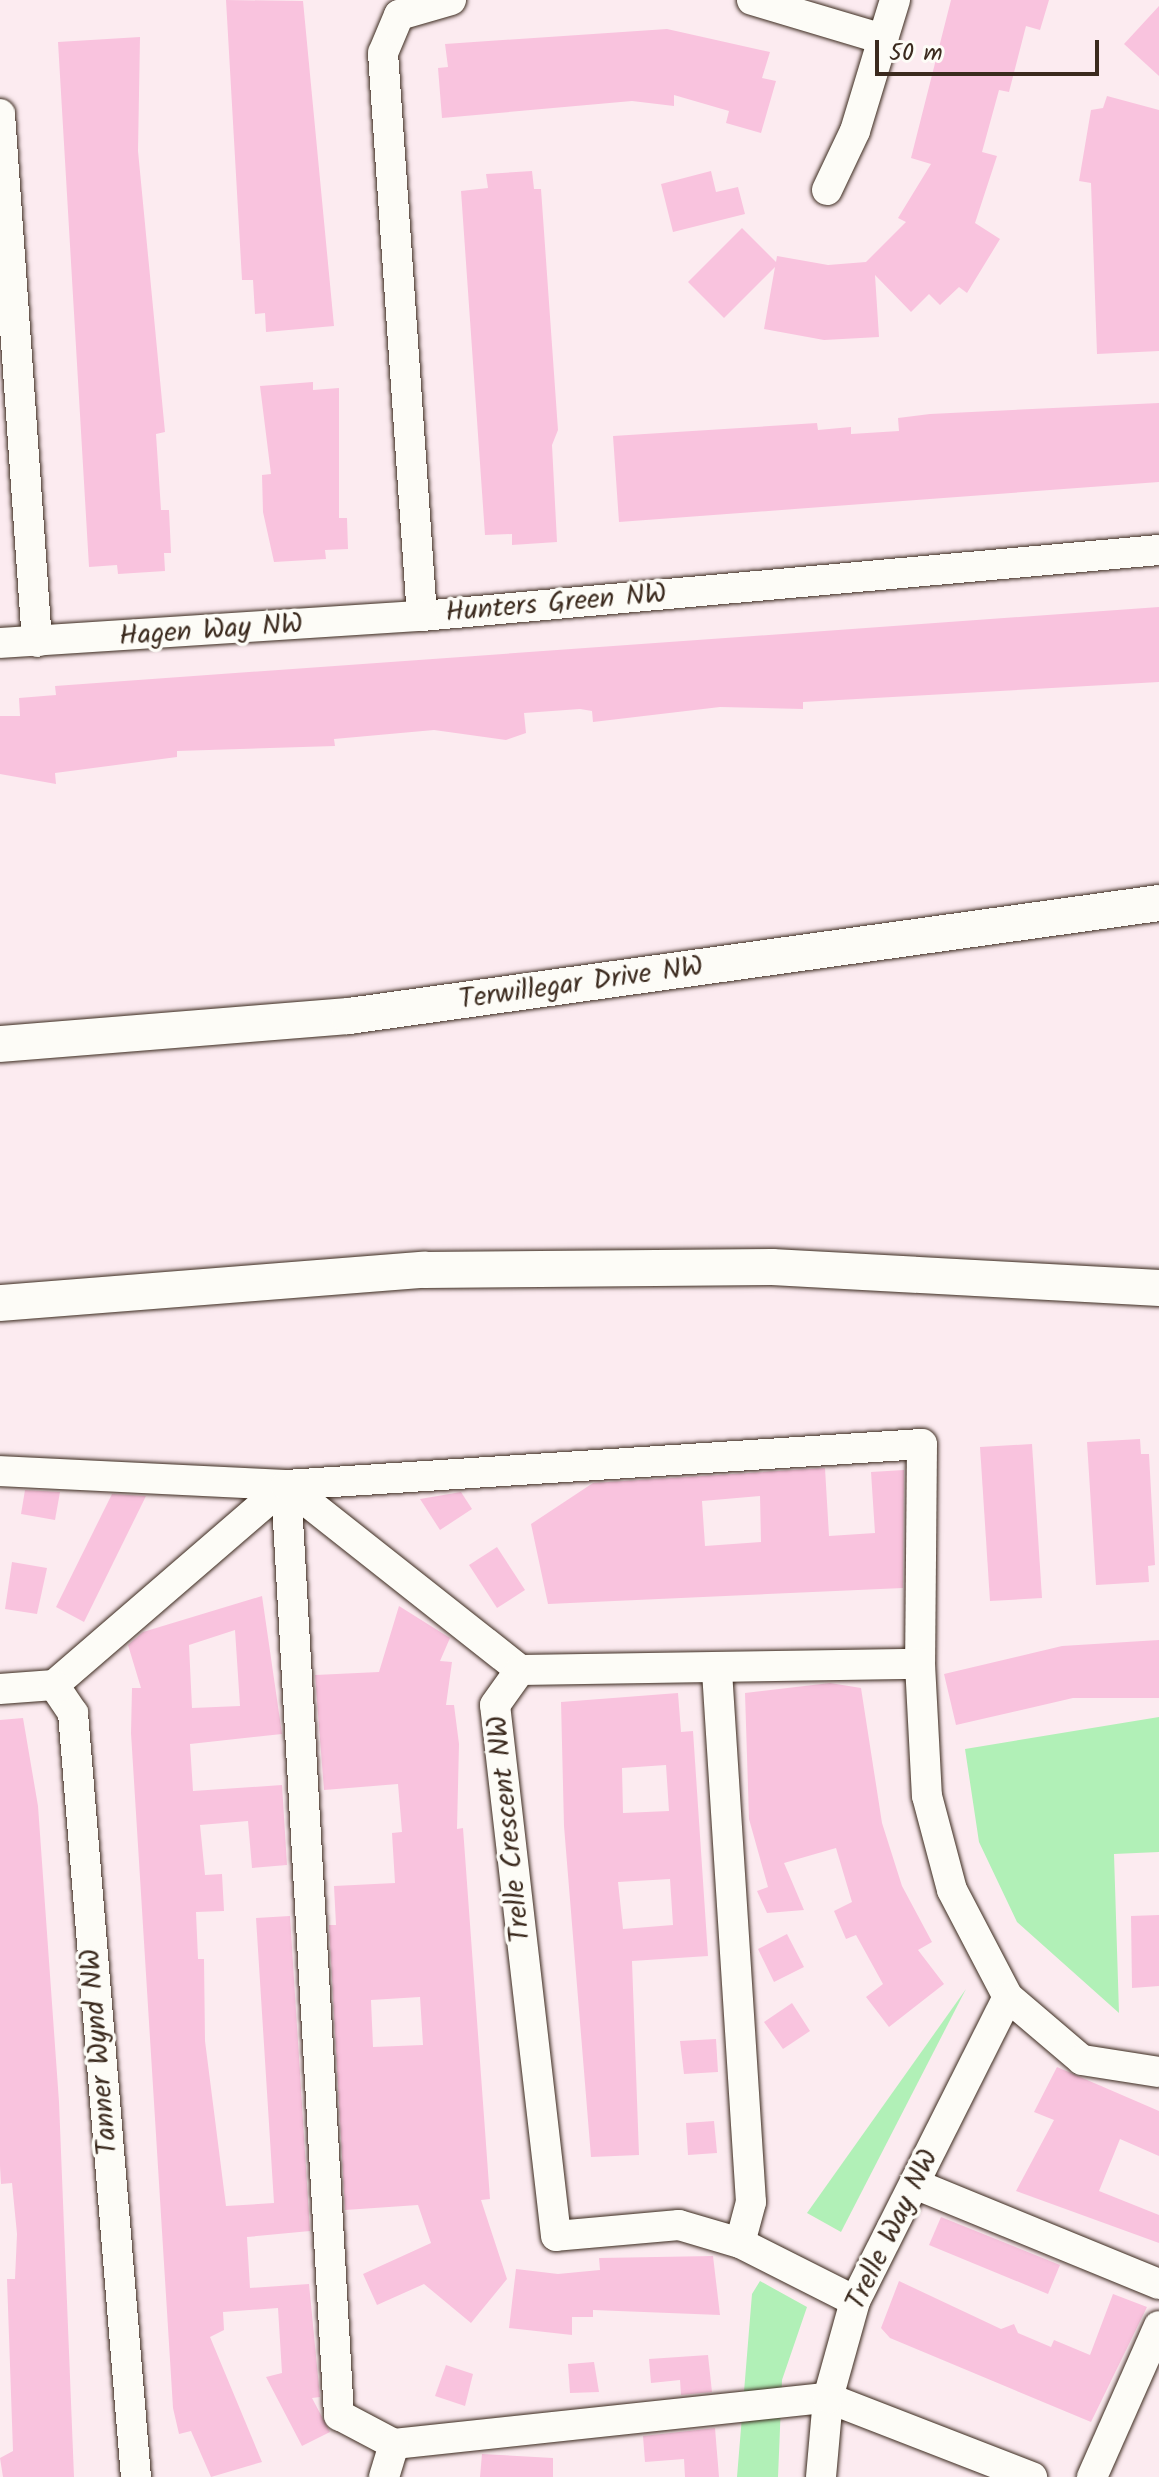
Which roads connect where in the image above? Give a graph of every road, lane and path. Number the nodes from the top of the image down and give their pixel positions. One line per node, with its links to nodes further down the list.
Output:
1 (451, 0): 8 (street, Hunters Green NW)
2 (752, 0): 4 (street)
3 (895, 0): 4 (street)
4 (883, 39): 6 (street)
5 (0, 114): 9 (street)
6 (827, 190)
7 (1159, 550): 8 (street, Hunters Green NW)
8 (422, 616): 9 (street, Hagen Way NW)
9 (37, 642): 10 (street, Hagen Way NW)
10 (0, 643)
11 (1159, 903): 12 (main road, Terwillegar Drive NW)
12 (0, 1044)
13 (1159, 1288): 14 (main road)
14 (0, 1303)
15 (0, 1471): 16 (street)
16 (286, 1485): 17 (street); 18 (street); 20 (street); 30 (street)
17 (920, 1664): 19 (street); 22 (street)
18 (520, 1670): 19 (street); 25 (street, Trelle Crescent NW)
19 (717, 1671): 25 (street)
20 (54, 1685): 21 (street); 31 (street, Tanner Wynd NW)
21 (0, 1689)
22 (1008, 1997): 23 (street); 24 (street, Trelle Way NW)
23 (1159, 2072)
24 (915, 2184): 26 (street); 27 (street, Trelle Way NW)
25 (740, 2243): 27 (street, Trelle Crescent NW)
26 (1159, 2284)
27 (855, 2301): 29 (street, Trelle Way NW)
28 (1159, 2326): 35 (street)
29 (828, 2398): 30 (street); 33 (street, Trelle Way NW); 34 (street)
30 (394, 2444): 32 (street)
31 (136, 2477)
32 (384, 2477)
33 (821, 2477)
34 (1032, 2477)
35 (1092, 2477)

